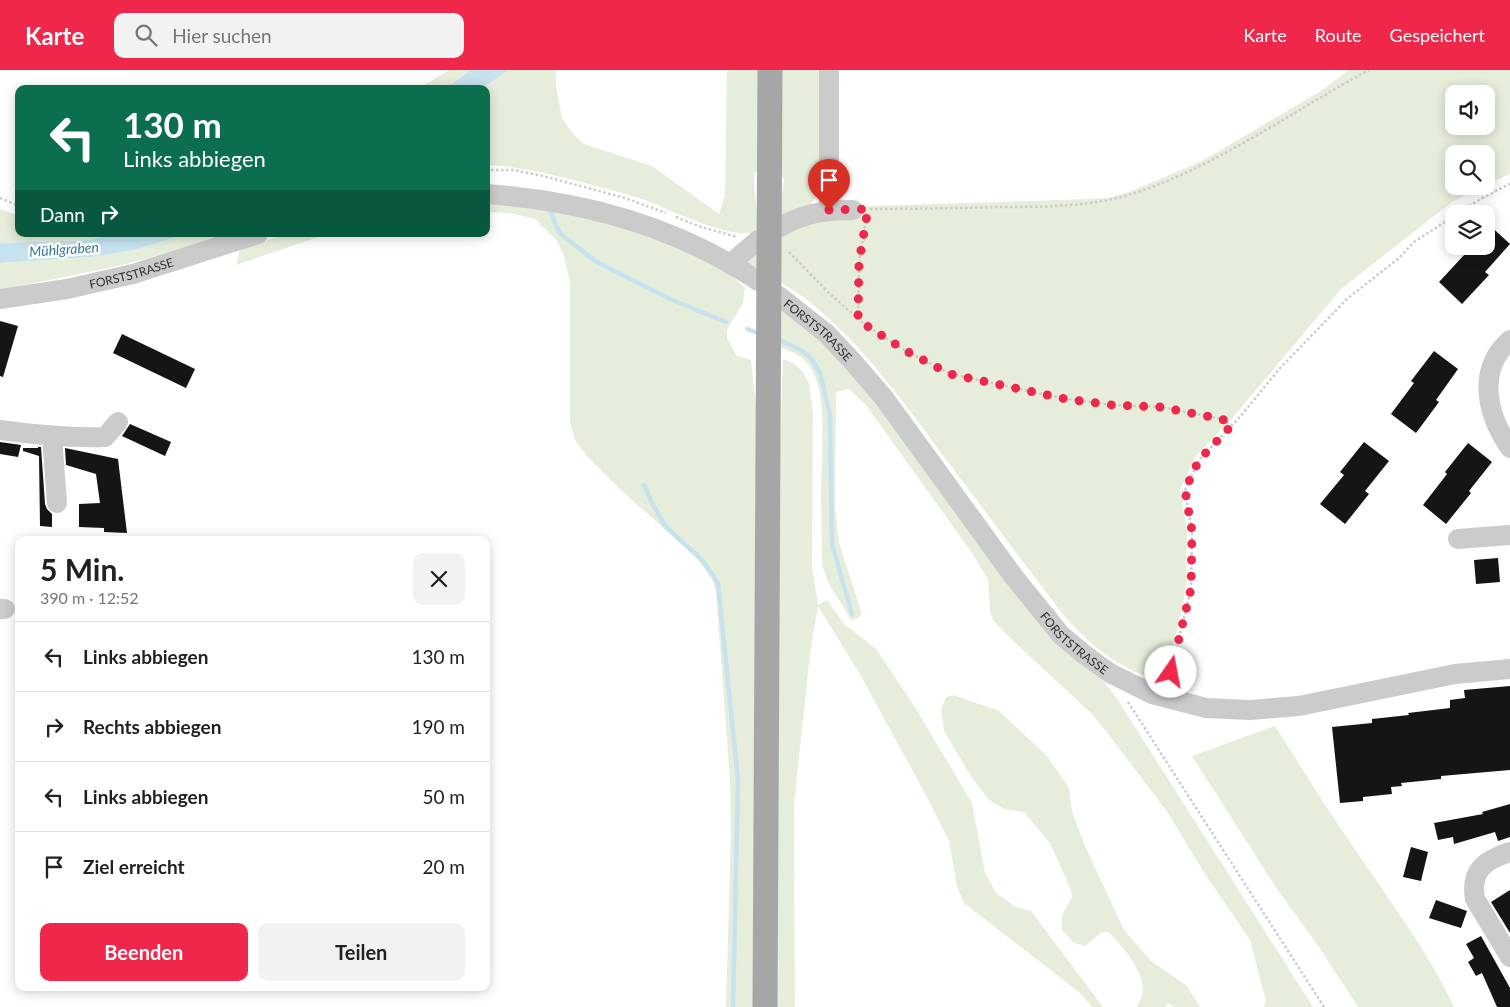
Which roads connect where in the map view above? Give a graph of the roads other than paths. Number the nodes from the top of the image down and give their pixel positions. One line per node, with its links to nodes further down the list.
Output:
1 (770, 70): 24 (main road)
2 (829, 70): 4 (street)
3 (490, 194): 9 (street)
4 (829, 210): 5 (street); 6 (street)
5 (860, 210)
6 (780, 227)
7 (249, 237): 12 (street, FORSTSTRASSE)
8 (758, 240): 9 (street)
9 (730, 264): 10 (street)
10 (758, 281)
11 (779, 296): 21 (street, FORSTSTRASSE)
12 (0, 299)
13 (1510, 340): 17 (street)
14 (118, 422): 16 (street)
15 (0, 430): 16 (street)
16 (52, 436): 18 (street)
17 (1510, 448)
18 (57, 503)
19 (1510, 535): 20 (street)
20 (1458, 539)
21 (1510, 669)
22 (1510, 852): 23 (street)
23 (1510, 958)
24 (765, 1007)

